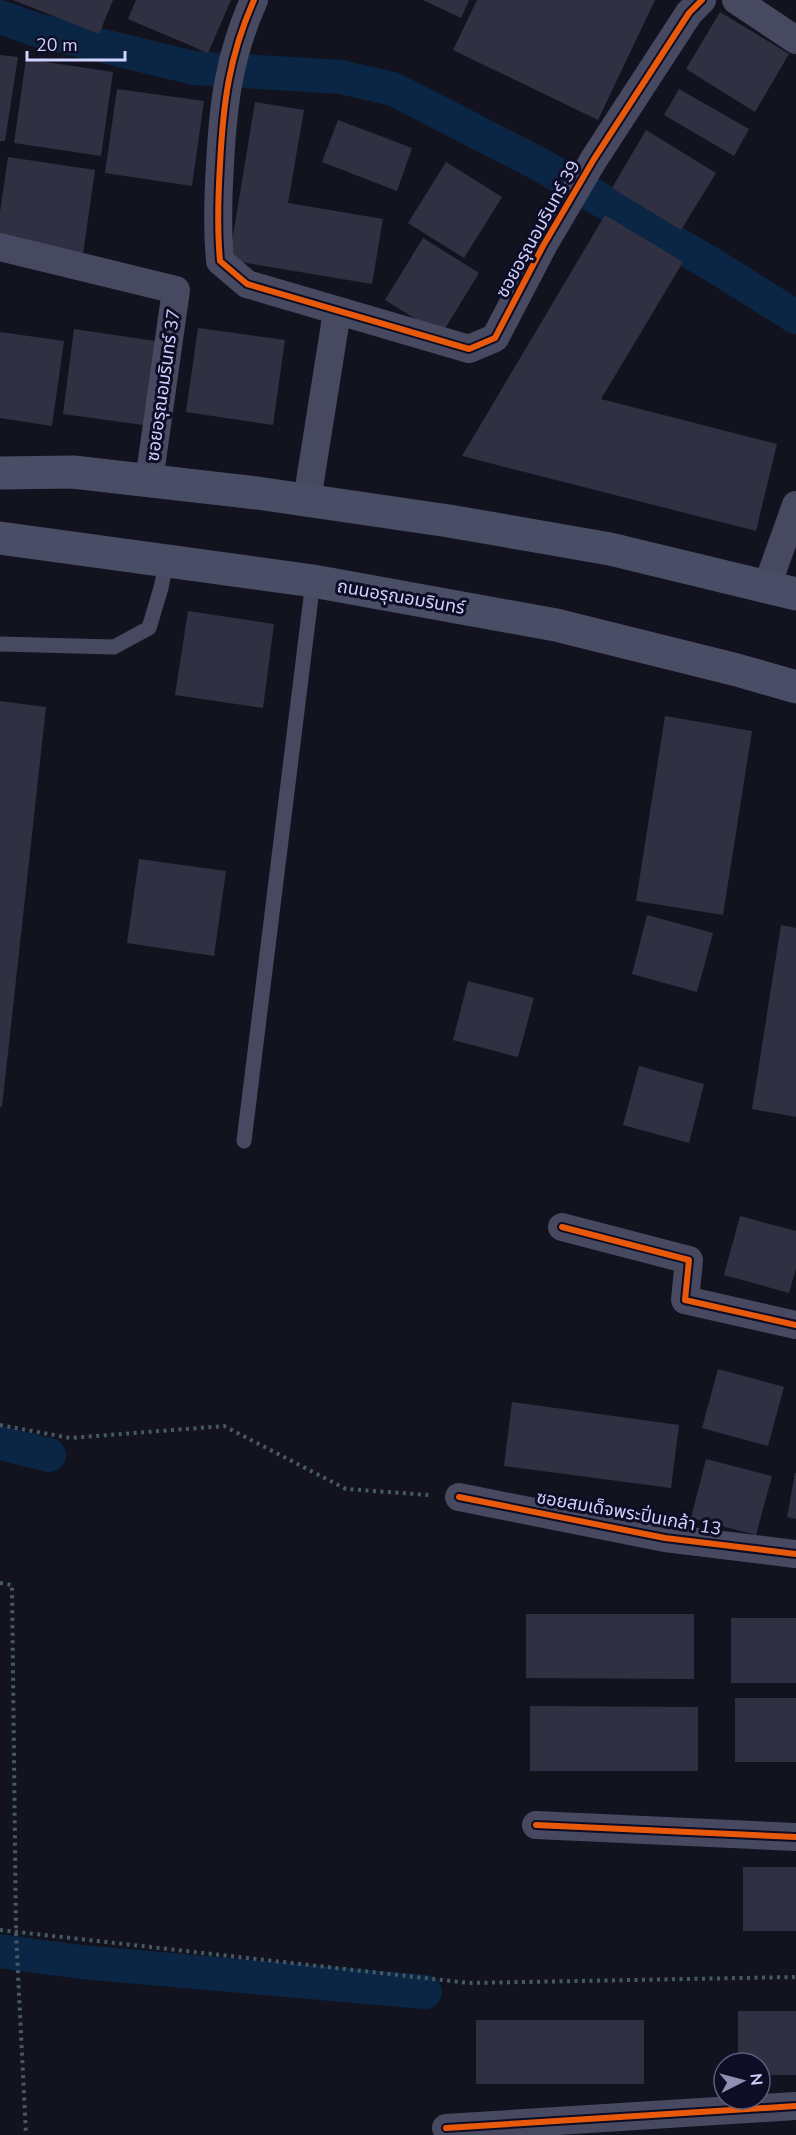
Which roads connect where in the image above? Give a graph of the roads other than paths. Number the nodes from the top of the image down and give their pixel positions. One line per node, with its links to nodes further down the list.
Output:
1 (254, 0): 6 (street, ซอยอรุณอมรินทร์ 39)
2 (702, 0): 6 (street, ซอยอรุณอมรินทร์ 39)
3 (736, 0): 4 (street)
4 (796, 40)
5 (0, 247): 10 (street, ซอยอรุณอมรินทร์ 37)
6 (337, 312): 11 (street)
7 (0, 461): 8 (main road)
8 (73, 472): 9 (main road); 10 (main road)
9 (0, 473)
10 (149, 481): 11 (main road)
11 (307, 500): 17 (main road)
12 (796, 505): 17 (street)
13 (0, 538): 14 (main road, ถนนอรุณอมรินทร์)
14 (154, 558): 15 (main road); 16 (main road, ถนนอรุณอมรินทร์); 18 (lane)
15 (0, 559)
16 (313, 581): 19 (main road, ถนนอรุณอมรินทร์); 20 (lane)
17 (782, 590)
18 (0, 644)
19 (796, 687)
20 (244, 1141)
21 (562, 1227): 22 (street)
22 (796, 1325)
23 (459, 1497): 24 (street, ซอยสมเด็จพระปิ่นเกล้า 13)
24 (796, 1554)
25 (536, 1825): 26 (street)
26 (796, 1837)
27 (796, 2106): 28 (street)
28 (446, 2128)

